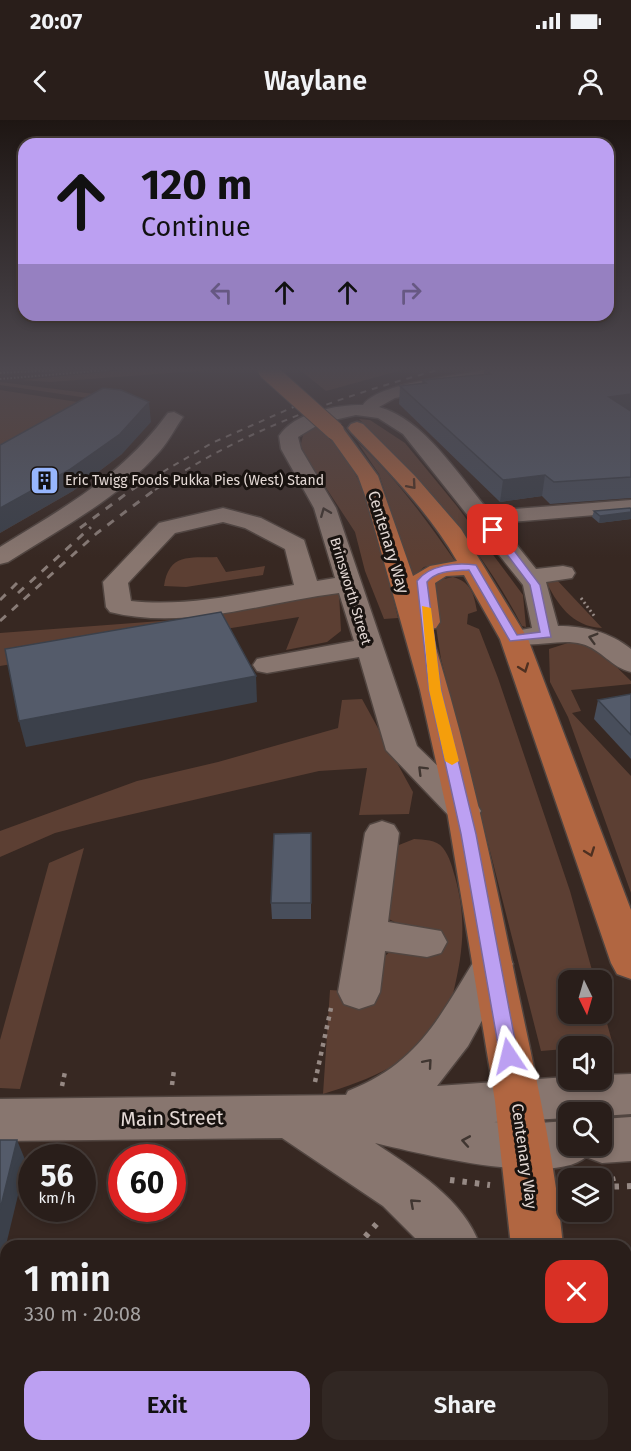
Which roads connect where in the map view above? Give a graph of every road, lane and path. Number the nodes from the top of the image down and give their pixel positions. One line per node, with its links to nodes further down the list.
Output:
1 (163, 432): 8 (street)
2 (292, 432): 12 (street, Brinsworth Street, one-way to 2)
3 (357, 432): 19 (main road, Centenary Way)
4 (362, 432): 9 (main road, Centenary Way, one-way to 9)
5 (412, 432): 7 (street)
6 (631, 507): 7 (street)
7 (483, 518): 11 (street)
8 (0, 557)
9 (472, 567): 15 (main road, Centenary Way); 19 (main road)
10 (563, 573): 11 (street)
11 (530, 578): 14 (street)
12 (349, 584): 13 (street); 16 (street, Brinsworth Street)
13 (307, 588): 13 (street)
14 (547, 635): 15 (street); 17 (street, one-way to 14)
15 (514, 639): 22 (main road, Centenary Way, one-way to 22)
16 (368, 647): 18 (street); 20 (street, Brinsworth Street, one-way to 16)
17 (631, 664)
18 (267, 665)
19 (435, 690): 20 (main road, Centenary Way)
20 (464, 811): 26 (main road, Centenary Way)
21 (382, 833): 23 (street)
22 (621, 919): 25 (main road, Centenary Way)
23 (367, 934): 24 (street); 27 (street)
24 (427, 942)
25 (631, 963)
26 (493, 964): 29 (street, one-way to 26); 33 (main road, Centenary Way)
27 (360, 983): 29 (path)
28 (631, 1094): 33 (street, Main Street)
29 (315, 1106): 30 (street, Main Street); 33 (street, Main Street); 36 (street)
30 (0, 1120)
31 (631, 1139): 32 (street)
32 (612, 1140)
33 (535, 1145): 36 (path); 39 (main road, Centenary Way)
34 (631, 1186): 35 (path)
35 (612, 1187)
36 (401, 1191): 37 (path); 38 (street, one-way to 36)
37 (362, 1240)
38 (449, 1240)
39 (537, 1240)

